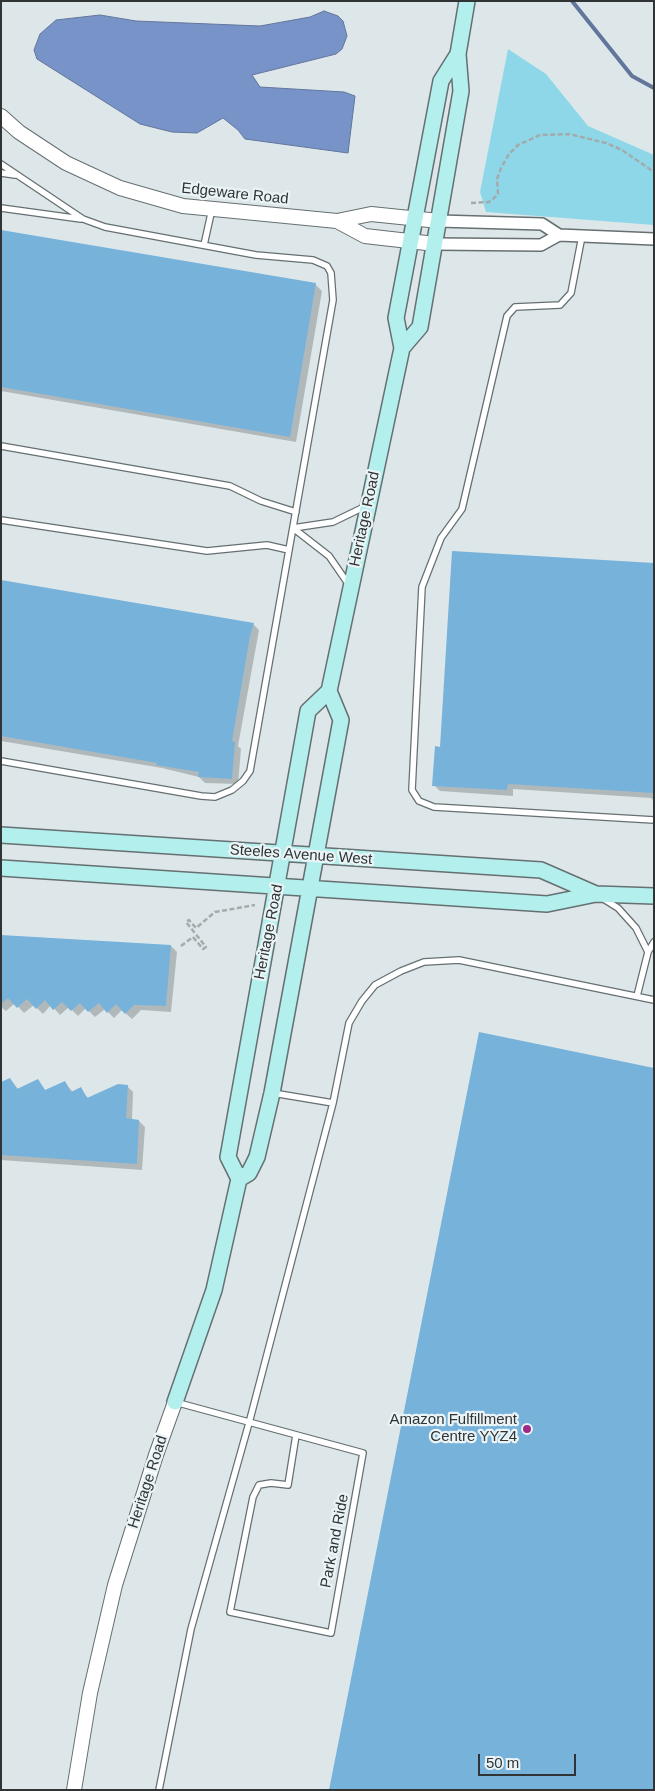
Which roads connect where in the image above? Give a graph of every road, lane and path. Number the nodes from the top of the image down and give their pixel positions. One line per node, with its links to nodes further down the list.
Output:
1 (467, 1): 2 (main road, Heritage Road)
2 (458, 54): 12 (main road, Heritage Road); 14 (main road, Heritage Road)
3 (1, 116): 10 (street, Edgeware Road)
4 (1, 164): 7 (lane)
5 (654, 172): 8 (path)
6 (1, 173): 7 (lane)
7 (17, 176): 11 (lane)
8 (471, 203)
9 (1, 208): 11 (lane)
10 (212, 209): 13 (street, Edgeware Road); 20 (lane)
11 (83, 219): 20 (lane)
12 (414, 219): 13 (street, Edgeware Road); 14 (street, Edgeware Road); 18 (main road, Heritage Road)
13 (337, 221): 18 (street, Edgeware Road)
14 (439, 222): 15 (street, Edgeware Road); 19 (main road, Heritage Road)
15 (559, 235): 16 (street, Edgeware Road); 19 (street, Edgeware Road)
16 (582, 236): 17 (street, Edgeware Road); 31 (lane)
17 (654, 239)
18 (410, 241): 19 (street, Edgeware Road); 21 (main road, Heritage Road)
19 (435, 244): 21 (main road, Heritage Road)
20 (204, 246): 24 (lane)
21 (402, 348): 23 (main road, Heritage Road)
22 (1, 446): 24 (lane)
23 (368, 506): 26 (lane); 28 (main road, Heritage Road)
24 (296, 512): 26 (lane)
25 (1, 520): 27 (lane)
26 (294, 528): 27 (lane); 28 (lane)
27 (289, 550): 30 (lane)
28 (351, 588): 29 (main road, Heritage Road)
29 (329, 691): 33 (main road, Heritage Road); 34 (main road, Heritage Road)
30 (1, 761)
31 (654, 820)
32 (1, 835): 33 (main road, Steeles Avenue West)
33 (283, 854): 34 (main road, Steeles Avenue West); 36 (main road, Heritage Road)
34 (316, 856): 37 (main road, Heritage Road); 38 (main road, Steeles Avenue West)
35 (1, 868): 36 (main road, Steeles Avenue West)
36 (278, 885): 37 (main road, Steeles Avenue West); 48 (main road, Heritage Road)
37 (311, 887): 38 (main road, Steeles Avenue West); 46 (main road, Heritage Road)
38 (596, 894): 39 (main road, Steeles Avenue West); 43 (lane)
39 (654, 896)
40 (255, 905): 42 (path)
41 (654, 942): 43 (lane)
42 (182, 946)
43 (648, 952): 44 (lane)
44 (637, 996): 45 (lane); 47 (lane)
45 (654, 1000)
46 (272, 1093): 47 (lane); 48 (main road, Heritage Road)
47 (333, 1103): 50 (lane)
48 (240, 1179): 49 (main road, Heritage Road)
49 (175, 1402): 50 (lane); 52 (street, Heritage Road)
50 (249, 1423): 51 (lane); 53 (lane)
51 (296, 1435): 51 (lane, Park and Ride)
52 (74, 1790)
53 (159, 1790)

